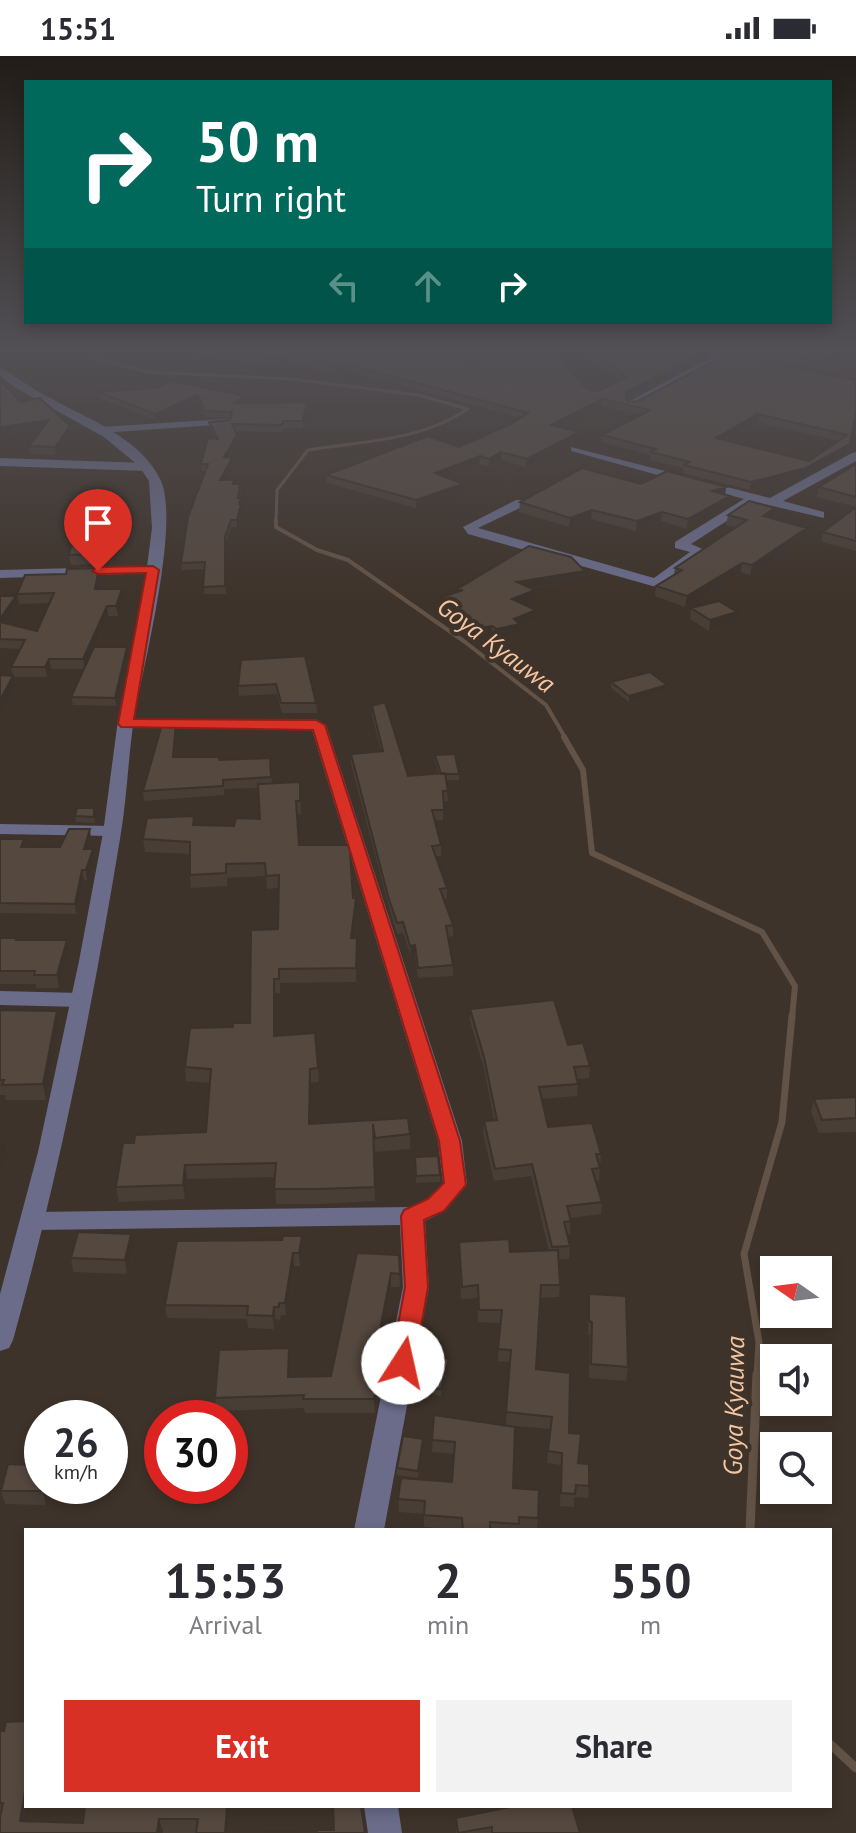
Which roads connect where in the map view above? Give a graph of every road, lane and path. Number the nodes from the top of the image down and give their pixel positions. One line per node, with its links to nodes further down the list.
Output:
1 (106, 434): 5 (street)
2 (575, 449): 6 (street)
3 (856, 456): 8 (street)
4 (0, 462): 5 (street)
5 (147, 467): 10 (street)
6 (754, 498): 7 (street); 8 (street)
7 (520, 503)
8 (770, 503): 9 (street)
9 (819, 515)
10 (153, 570): 11 (street); 12 (street)
11 (0, 574)
12 (126, 724): 14 (street); 17 (street)
13 (0, 829): 14 (street)
14 (112, 831): 16 (street)
15 (0, 998): 16 (street)
16 (81, 1000): 18 (street)
17 (412, 1216): 18 (street); 20 (street)
18 (35, 1221): 19 (street)
19 (0, 1340)
20 (369, 1528)
21 (381, 1808): 22 (street)
22 (385, 1833)

